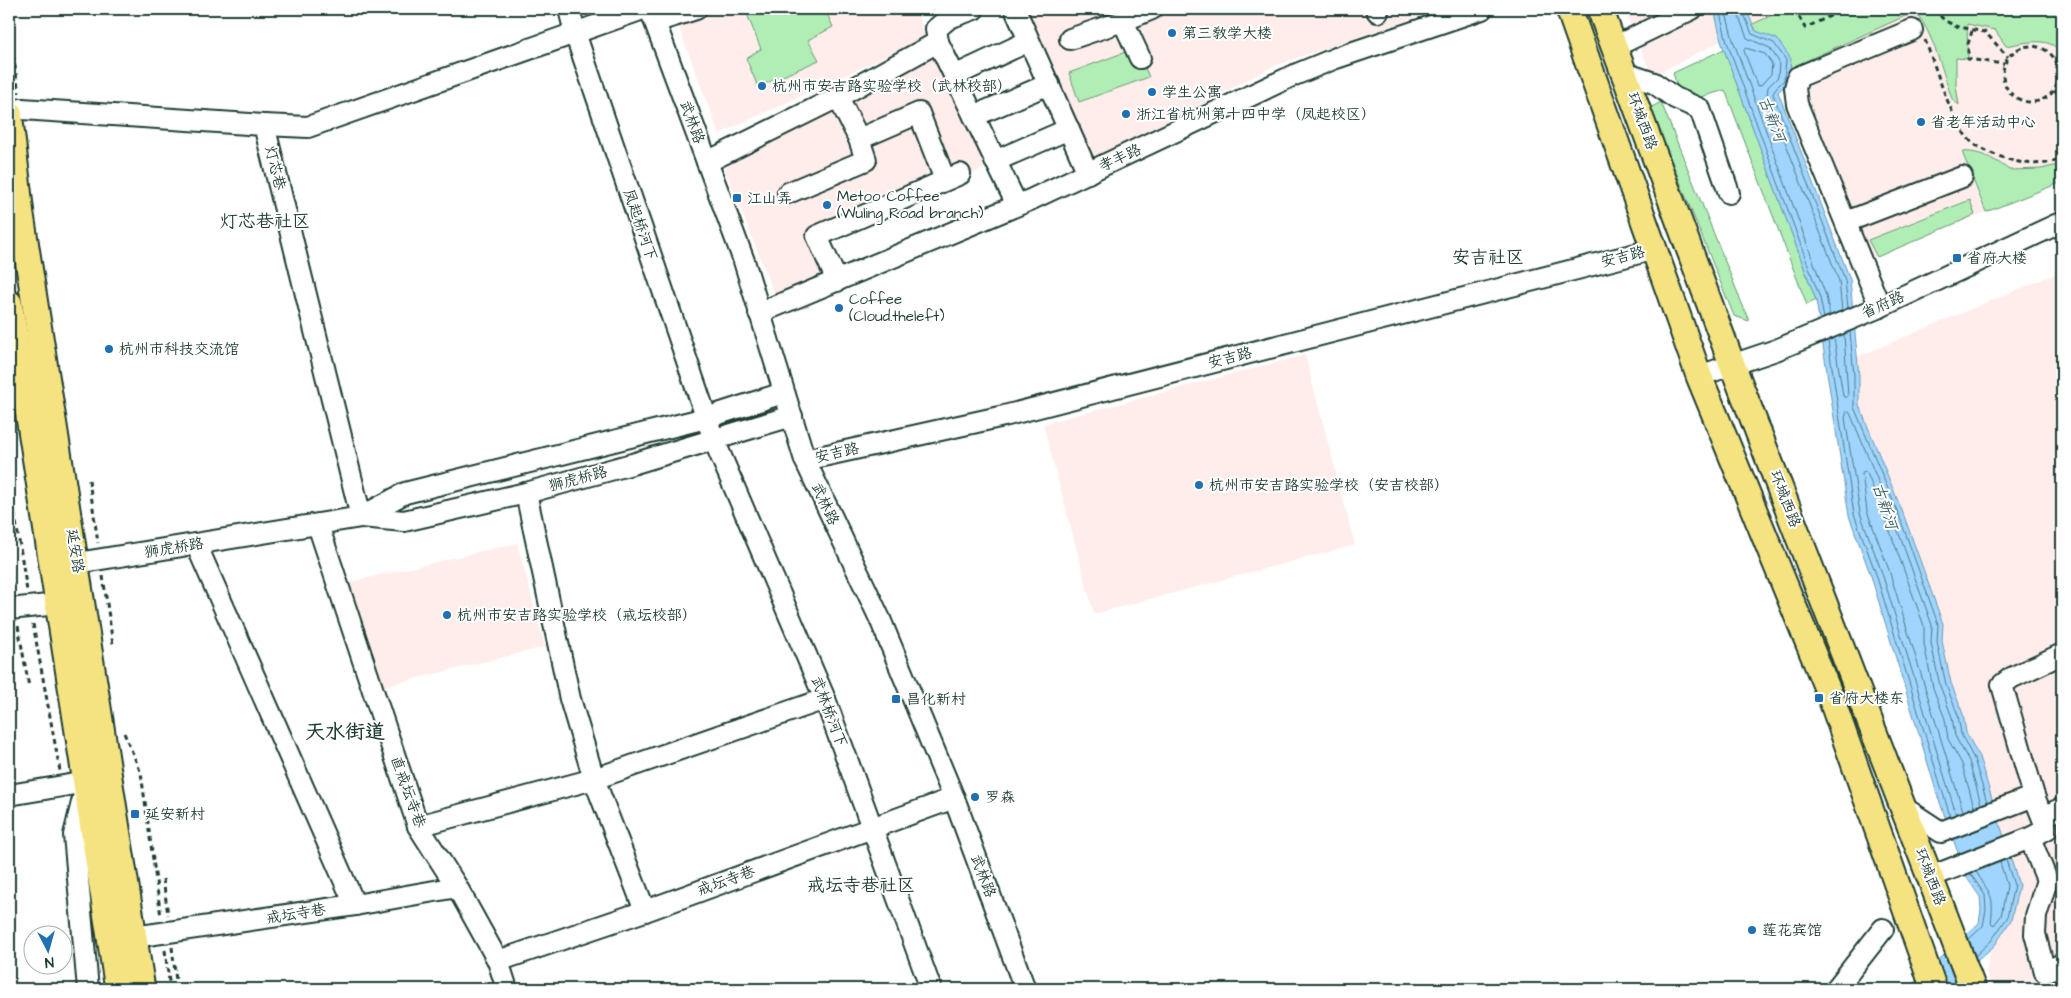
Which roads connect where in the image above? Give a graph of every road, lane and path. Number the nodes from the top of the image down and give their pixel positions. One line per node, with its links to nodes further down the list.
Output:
1 (569, 9): 17 (street, 凤起桥河下)
2 (696, 9): 13 (street)
3 (974, 9): 20 (street)
4 (1015, 9): 19 (street)
5 (1152, 9): 14 (street)
6 (1482, 9): 39 (street, 孝丰路)
7 (1569, 9): 46 (main road, 环城西路)
8 (1600, 9): 21 (main road, 环城西路)
9 (1692, 9): 21 (street)
10 (1795, 9): 11 (path)
11 (1845, 9)
12 (1934, 9): 16 (path)
13 (650, 13): 17 (street); 38 (street, 武林路)
14 (1123, 21): 18 (street); 23 (street)
15 (1912, 30): 36 (path); 44 (street)
16 (1972, 31): 22 (path); 24 (path)
17 (575, 33): 33 (street); 56 (street, 凤起桥河下)
18 (1070, 39)
19 (1029, 41): 26 (street); 27 (street)
20 (938, 42): 26 (street); 30 (street)
21 (1614, 47): 25 (main road, 环城西路)
22 (2008, 57): 24 (path); 28 (path)
23 (1140, 58)
24 (2004, 64): 28 (path)
25 (1624, 73): 42 (street); 51 (main road, 环城西路)
26 (954, 76): 32 (street)
27 (1048, 84): 32 (street); 34 (street)
28 (2054, 91): 29 (path)
29 (2062, 95)
30 (838, 97): 35 (street); 38 (street)
31 (9, 112): 33 (street, 灯芯巷); 64 (main road, 延安路)
32 (974, 116): 37 (street)
33 (264, 126): 61 (street, 灯芯巷)
34 (1069, 129): 37 (street); 39 (street)
35 (859, 139): 41 (street); 47 (street)
36 (2062, 159)
37 (995, 161): 43 (street)
38 (707, 162): 50 (street, 武林路)
39 (1088, 173): 43 (street, 孝丰路)
40 (1962, 177): 44 (street)
41 (788, 193)
42 (1729, 193)
43 (1017, 205): 47 (street, 孝丰路)
44 (1846, 222): 49 (street)
45 (2062, 222): 49 (street, 省府路)
46 (1655, 249): 52 (main road, 环城西路); 58 (street, 安吉路)
47 (837, 281): 50 (street, 孝丰路)
48 (9, 303): 53 (main road, 延安路)
49 (1880, 307): 51 (street, 省府路)
50 (759, 313): 54 (street, 武林路)
51 (1732, 364): 52 (street, 省府路); 76 (main road, 环城西路)
52 (1699, 376): 94 (main road, 环城西路)
53 (17, 391): 66 (main road, 延安路)
54 (783, 393): 55 (street, 武林路); 56 (street, 狮虎桥路)
55 (792, 416): 57 (street, 狮虎桥路); 58 (street, 武林路)
56 (706, 418): 57 (street, 凤起桥河下); 61 (street, 狮虎桥路)
57 (714, 440): 60 (street, 狮虎桥路); 70 (street, 武林桥河下)
58 (805, 460): 75 (street, 武林路)
59 (9, 478): 67 (path)
60 (526, 493): 61 (street, 狮虎桥路); 71 (street)
61 (361, 517): 62 (street, 狮虎桥路)
62 (318, 525): 63 (street, 狮虎桥路); 78 (street, 直戒坛寺巷)
63 (196, 544): 64 (street, 狮虎桥路); 85 (street)
64 (77, 563): 89 (main road, 延安路)
65 (9, 565): 67 (path)
66 (58, 604): 67 (street); 72 (main road, 延安路)
67 (17, 608): 69 (path); 72 (path)
68 (2062, 654): 74 (street)
69 (29, 687)
70 (824, 699): 71 (street); 79 (street, 武林桥河下)
71 (594, 779): 78 (street); 86 (street)
72 (75, 785): 73 (street); 95 (street); 96 (main road, 延安路)
73 (9, 795)
74 (2034, 796): 76 (street); 80 (street)
75 (954, 798): 79 (street, 戒坛寺巷); 100 (street, 武林路)
76 (1903, 807): 81 (main road, 环城西路)
77 (2062, 808): 80 (street)
78 (418, 826): 84 (street, 直戒坛寺巷)
79 (872, 828): 86 (street, 戒坛寺巷); 99 (street, 武林桥河下)
80 (2039, 831): 81 (street); 82 (street)
81 (1941, 872): 102 (main road, 环城西路)
82 (2055, 876): 92 (street)
83 (163, 879): 87 (path)
84 (456, 887): 85 (street, 戒坛寺巷); 91 (street, 直戒坛寺巷)
85 (355, 905): 89 (street, 戒坛寺巷)
86 (645, 911): 91 (street, 戒坛寺巷)
87 (169, 923)
88 (1883, 929): 101 (street)
89 (134, 937): 97 (main road, 延安路)
90 (172, 940): 93 (path)
91 (498, 961): 98 (street, 直戒坛寺巷)
92 (2062, 964)
93 (176, 981)
94 (1931, 981)
95 (88, 989)
96 (118, 989)
97 (142, 989)
98 (507, 989)
99 (931, 989)
100 (1025, 989)
101 (1836, 989)
102 (1972, 989)

